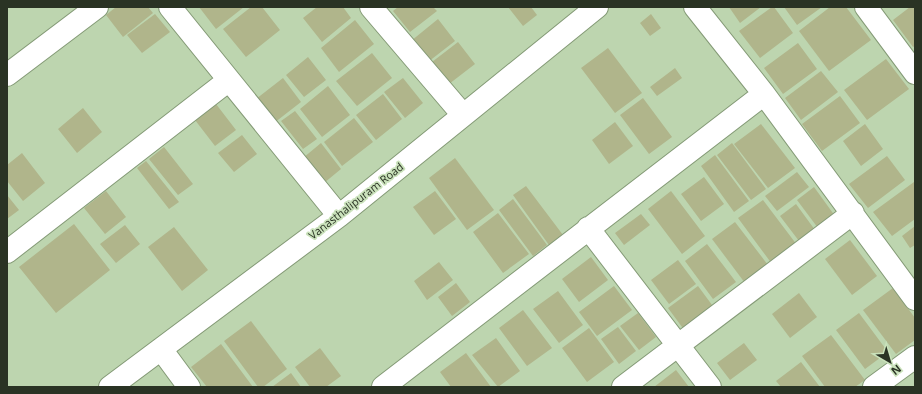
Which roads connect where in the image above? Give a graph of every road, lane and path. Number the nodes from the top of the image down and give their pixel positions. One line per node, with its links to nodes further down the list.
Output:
1 (97, 7): 8 (street)
2 (170, 7): 9 (street)
3 (371, 7): 11 (street)
4 (597, 7): 11 (street, Vanasthalipuram Road)
5 (695, 7): 10 (street)
6 (871, 9): 7 (street)
7 (915, 73)
8 (7, 75)
9 (229, 80): 13 (street); 15 (street)
10 (764, 94): 12 (street); 14 (street)
11 (462, 116): 13 (street, Vanasthalipuram Road)
12 (853, 213): 16 (street); 17 (street)
13 (338, 216): 18 (street, Vanasthalipuram Road)
14 (588, 228): 17 (street); 22 (street)
15 (7, 252)
16 (915, 299)
17 (678, 345): 23 (street); 24 (street)
18 (161, 349): 20 (street, Vanasthalipuram Road); 21 (street)
19 (915, 357): 25 (street)
20 (110, 387)
21 (189, 387)
22 (383, 387)
23 (623, 387)
24 (710, 387)
25 (874, 387)

